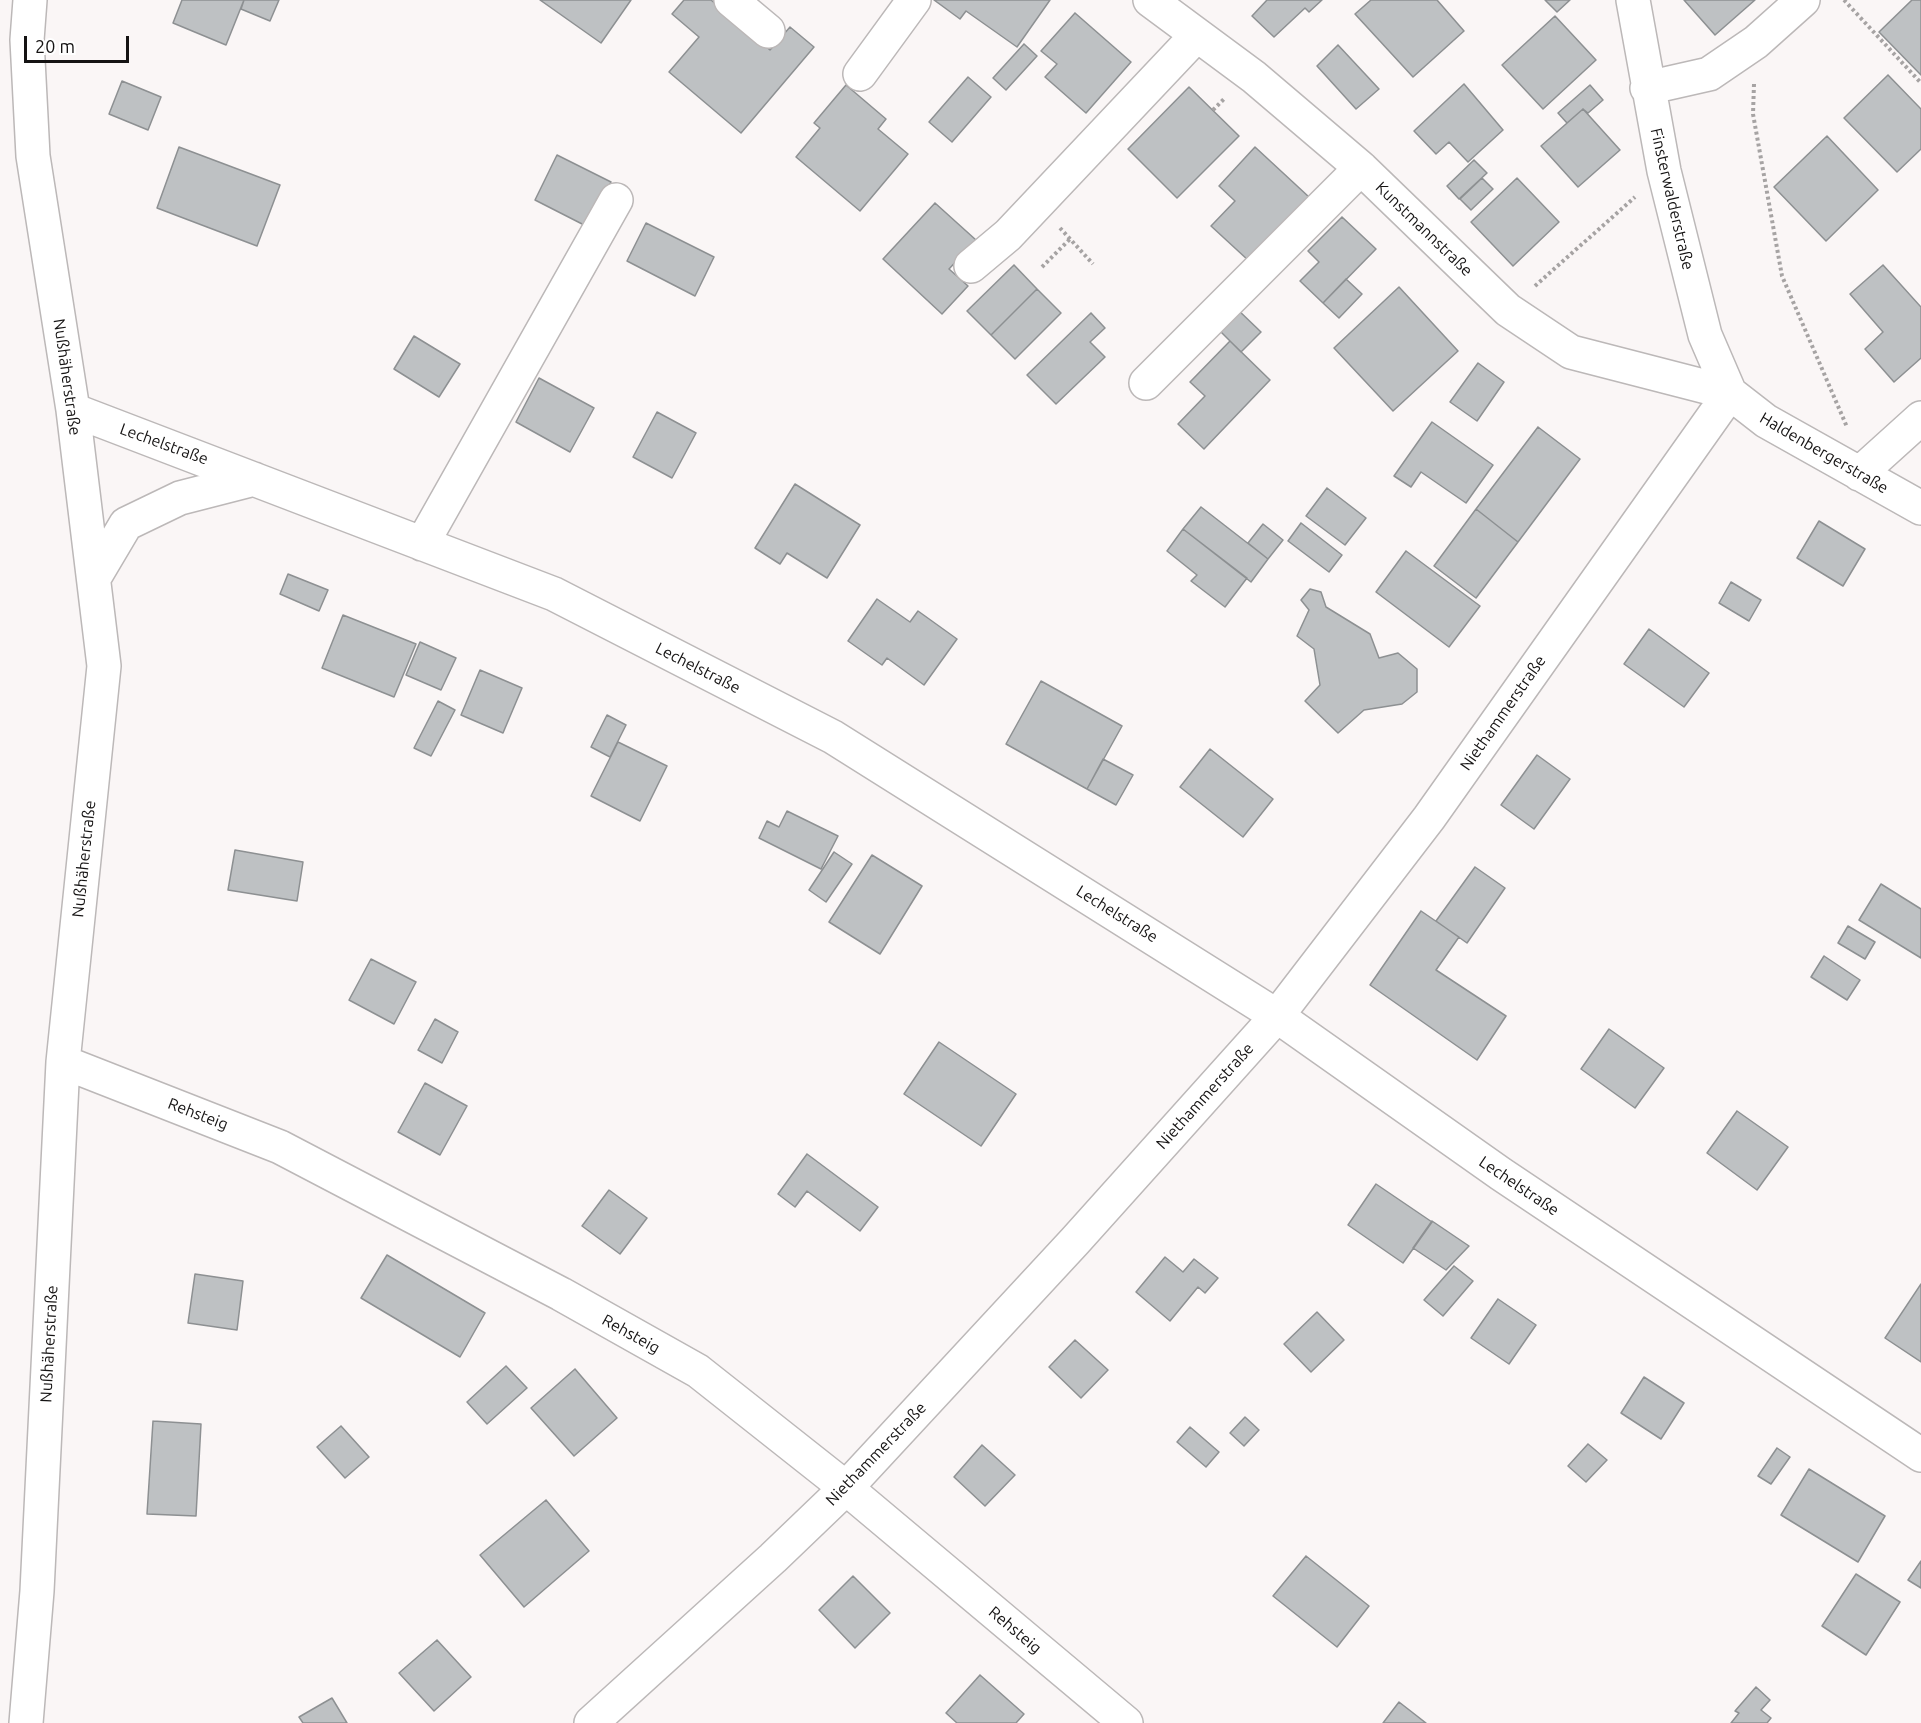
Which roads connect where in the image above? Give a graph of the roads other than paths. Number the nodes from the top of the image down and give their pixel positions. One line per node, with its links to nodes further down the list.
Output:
1 (30, 0): 16 (street, Nußhäherstraße)
2 (731, 0): 7 (street)
3 (914, 0): 9 (street)
4 (1150, 0): 8 (street, Kunstmannstraße)
5 (1633, 0): 10 (street, Finsterwalderstraße)
6 (1803, 0): 10 (street)
7 (768, 31)
8 (1197, 35): 11 (street, Kunstmannstraße); 13 (street)
9 (860, 74)
10 (1647, 88): 15 (street, Finsterwalderstraße)
11 (1361, 168): 14 (street); 15 (street, Kunstmannstraße)
12 (616, 200): 21 (street)
13 (971, 266)
14 (1146, 383)
15 (1730, 393): 18 (street, Haldenbergerstraße); 23 (street, Niethammerstraße)
16 (73, 410): 19 (street, Lechelstraße); 22 (street, Nußhäherstraße)
17 (1921, 418): 18 (street)
18 (1859, 474): 20 (street, Haldenbergerstraße)
19 (254, 479): 21 (street, Lechelstraße); 22 (street, Lechelstraße)
20 (1921, 508)
21 (423, 544): 23 (street, Lechelstraße)
22 (94, 578): 24 (street, Nußhäherstraße)
23 (1277, 1016): 25 (street, Lechelstraße); 26 (street, Niethammerstraße)
24 (63, 1062): 26 (street, Rehsteig); 27 (street, Nußhäherstraße)
25 (1921, 1455)
26 (846, 1488): 28 (street, Niethammerstraße); 29 (street, Rehsteig)
27 (26, 1723)
28 (591, 1723)
29 (1126, 1723)

